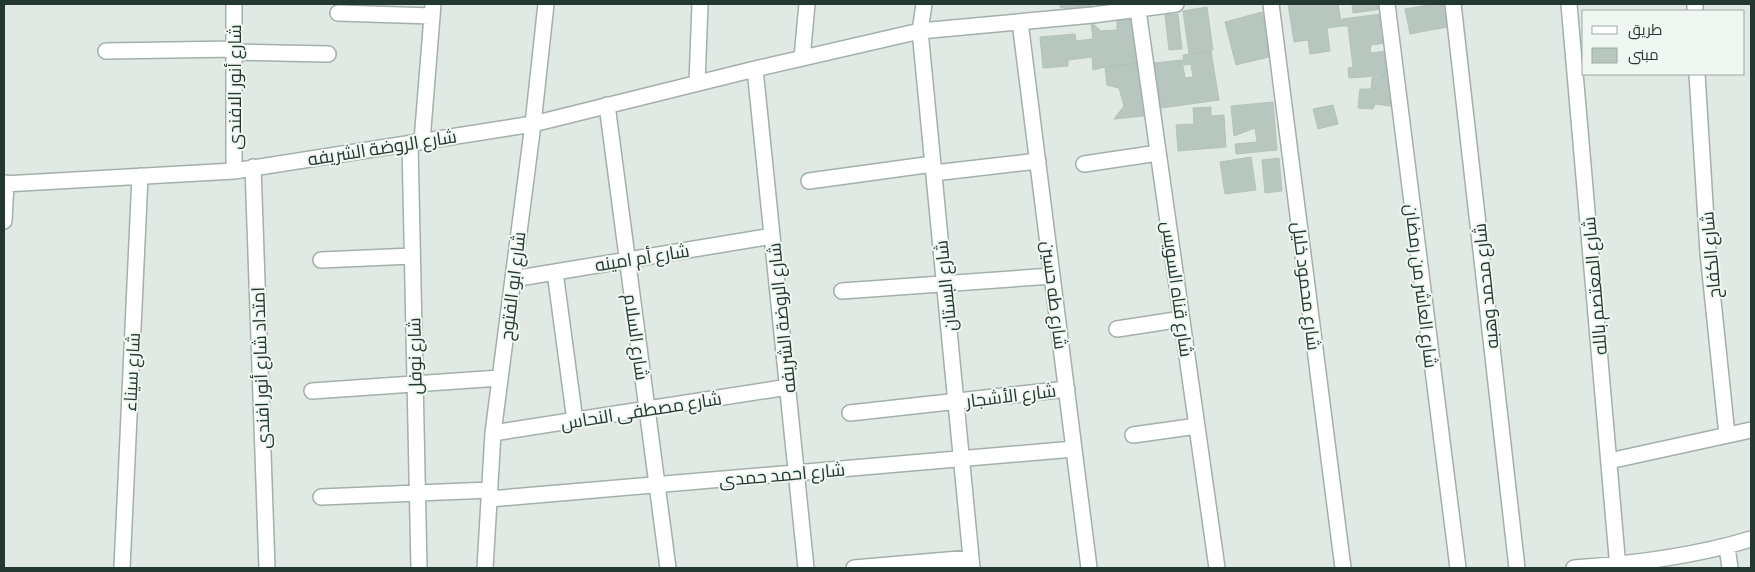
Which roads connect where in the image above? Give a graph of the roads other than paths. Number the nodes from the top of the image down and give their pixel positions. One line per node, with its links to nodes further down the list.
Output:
1 (234, 4): 17 (street, شارع أنور الافندى)
2 (546, 4): 25 (street, شارع ابو الفتوح)
3 (700, 4): 23 (street)
4 (807, 4): 20 (street)
5 (924, 4): 16 (street, شارع البستان)
6 (1176, 4): 13 (street, شارع الروضة الشريفه)
7 (1271, 4): 83 (street, شارع محمود خليل)
8 (1387, 4): 84 (street, شارع العاشر من رمضان)
9 (1453, 4): 85 (street, شارع محمد وهبه)
10 (1568, 4): 64 (street, شارع المعتصم بالله)
11 (433, 10): 14 (street); 26 (street, شارع نوفل)
12 (1094, 10): 13 (street, شارع الروضة الشريفه); 15 (street, شارع الروضة الشريفه)
13 (1138, 10): 27 (street, شارع قناه السويس)
14 (338, 13)
15 (1020, 22): 16 (street, شارع الروضة الشريفه); 28 (street, شارع طه حسين)
16 (920, 31): 20 (street, شارع الروضة الشريفه); 31 (street, شارع البستان)
17 (234, 50): 18 (street); 19 (street); 32 (street, شارع أنور الافندى)
18 (106, 51)
19 (328, 54)
20 (802, 58): 21 (street, شارع الروضة الشريفه)
21 (755, 69): 23 (street, شارع الروضة الشريفه); 37 (street, شارع الروضة الشريفه)
22 (1697, 75): 61 (street, شارع الكفاح)
23 (697, 82): 24 (street, شارع الروضة الشريفه)
24 (607, 105): 25 (street, شارع الروضة الشريفه); 40 (street, شارع السلام)
25 (533, 124): 26 (street, شارع الروضة الشريفه); 43 (street, شارع ابو الفتوح)
26 (416, 142): 30 (street, شارع الروضة الشريفه); 38 (street, شارع نوفل)
27 (1158, 153): 29 (street); 46 (street, شارع قناه السويس)
28 (1038, 161): 31 (street); 42 (street, شارع طه حسين)
29 (1084, 164)
30 (253, 167): 32 (street, شارع الروضة الشريفه); 75 (street, امتداد شارع أنور افندى)
31 (934, 168): 34 (street); 44 (street, شارع البستان)
32 (234, 171): 33 (street, شارع الروضة الشريفه)
33 (140, 176): 35 (street, شارع الروضة الشريفه); 74 (street, شارع سيناء)
34 (809, 181)
35 (5, 184): 36 (street)
36 (4, 221)
37 (772, 236): 40 (street, شارع أم امينه); 50 (street, شارع الروضة الشريفه)
38 (412, 256): 39 (street); 49 (street, شارع نوفل)
39 (321, 260)
40 (627, 260): 41 (street, شارع أم امينه); 54 (street, شارع السلام)
41 (555, 272): 43 (street, شارع أم امينه); 56 (street)
42 (1052, 276): 44 (street); 51 (street, شارع طه حسين)
43 (513, 279): 48 (street, شارع ابو الفتوح)
44 (945, 284): 45 (street); 53 (street, شارع البستان)
45 (842, 291)
46 (1182, 319): 47 (street); 57 (street, شارع قناه السويس)
47 (1117, 329)
48 (500, 378): 49 (street); 59 (street, شارع ابو الفتوح)
49 (415, 384): 52 (street); 67 (street, شارع نوفل)
50 (788, 387): 54 (street, شارع مصطفى النحاس); 65 (street, شارع الروضة الشريفه)
51 (1067, 389): 53 (street, شارع الأشجار); 62 (street, شارع طه حسين)
52 (312, 391)
53 (956, 402): 55 (street, شارع الأشجار); 63 (street, شارع البستان)
54 (647, 409): 56 (street, شارع مصطفى النحاس); 66 (street, شارع السلام)
55 (850, 414)
56 (575, 421): 59 (street, شارع مصطفى النحاس)
57 (1197, 426): 60 (street); 82 (street, شارع قناه السويس)
58 (1751, 430): 61 (street)
59 (494, 434): 68 (street, شارع ابو الفتوح)
60 (1133, 435)
61 (1727, 435): 64 (street)
62 (1074, 449): 63 (street, شارع احمد حمدى); 81 (street, شارع طه حسين)
63 (962, 459): 65 (street, شارع احمد حمدى); 72 (street, شارع البستان)
64 (1609, 461): 73 (street, شارع المعتصم بالله)
65 (797, 472): 66 (street, شارع احمد حمدى); 79 (street, شارع الروضة الشريفه)
66 (657, 484): 68 (street, شارع احمد حمدى); 78 (street, شارع السلام)
67 (417, 493): 68 (street, شارع احمد حمدى); 69 (street, شارع احمد حمدى); 76 (street, شارع نوفل)
68 (490, 494): 77 (street, شارع ابو الفتوح)
69 (321, 497)
70 (1751, 539): 71 (street)
71 (1727, 547): 73 (street); 87 (street)
72 (972, 563): 80 (street)
73 (1618, 567): 86 (street)
74 (122, 568)
75 (267, 568)
76 (419, 568)
77 (485, 568)
78 (668, 568)
79 (806, 568)
80 (854, 568)
81 (1090, 568)
82 (1217, 568)
83 (1344, 568)
84 (1458, 568)
85 (1517, 568)
86 (1574, 568)
87 (1730, 568)

